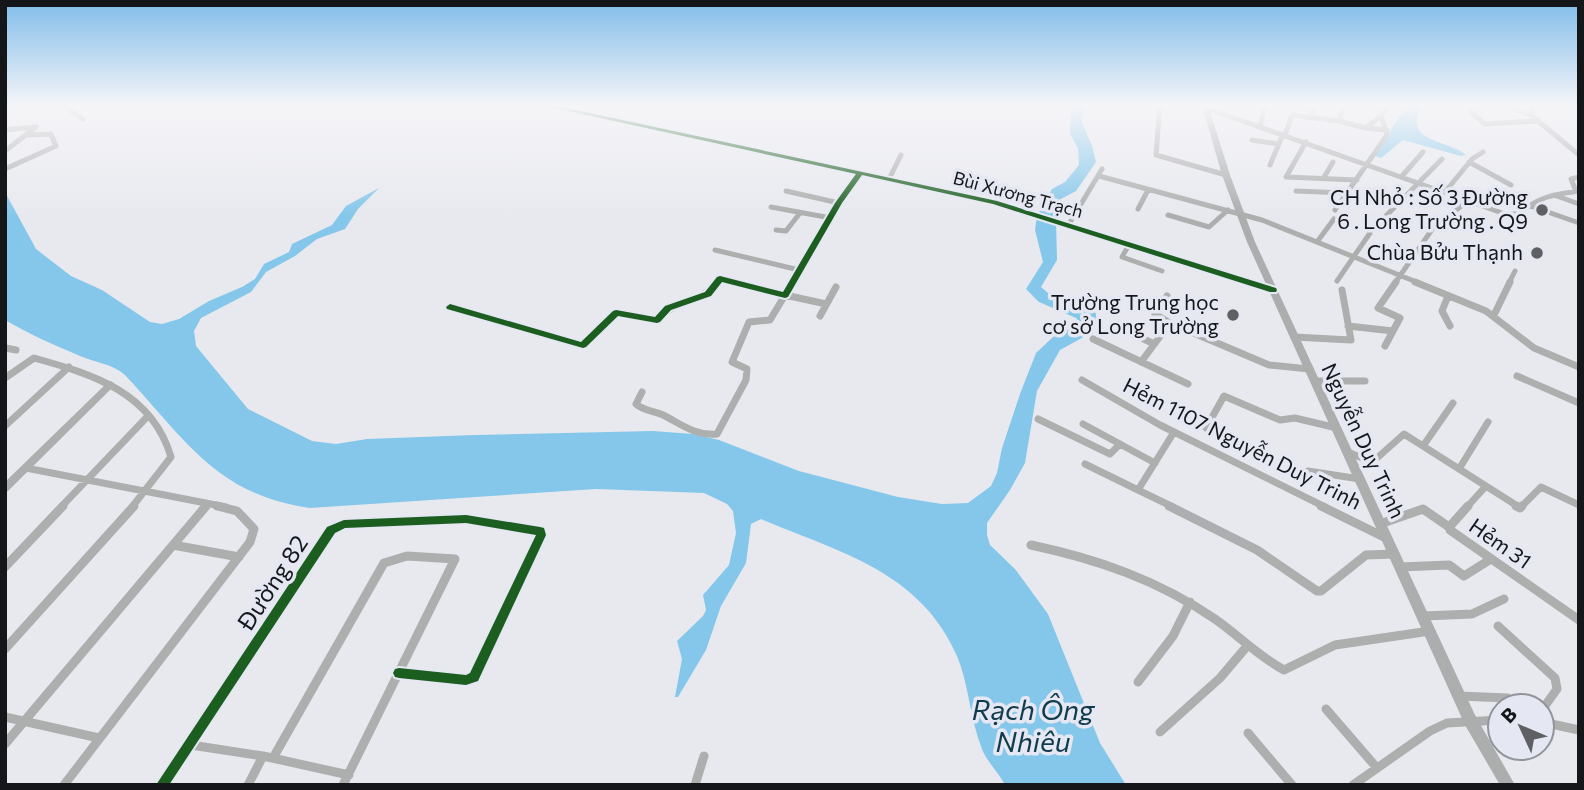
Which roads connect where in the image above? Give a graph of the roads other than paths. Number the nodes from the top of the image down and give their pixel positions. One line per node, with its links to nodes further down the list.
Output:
1 (54, 142): 19 (street)
2 (715, 142): 20 (street, Bùi Xương Trạch)
3 (1157, 142): 21 (street)
4 (1216, 142): 21 (main road, Nguyễn Duy Trinh)
5 (1265, 142): 9 (street)
6 (1306, 142): 17 (street); 25 (street)
7 (1381, 142): 17 (street)
8 (1562, 142): 13 (street)
9 (1279, 144): 18 (street)
10 (1423, 152): 22 (street)
11 (1483, 152): 16 (street)
12 (901, 155): 24 (street)
13 (1579, 155)
14 (1443, 159): 27 (street)
15 (1333, 162): 25 (street)
16 (1469, 162): 28 (street); 33 (street)
17 (1364, 163): 22 (street); 26 (street)
18 (1270, 165)
19 (5, 169)
20 (860, 173): 24 (street, Bùi Xương Trạch); 37 (street)
21 (1226, 175): 45 (main road, Nguyễn Duy Trinh)
22 (1402, 176): 27 (street)
23 (1579, 177): 32 (street)
24 (889, 179): 49 (street, Bùi Xương Trạch)
25 (1323, 179): 26 (street)
26 (1357, 180): 34 (street)
27 (1422, 183): 33 (street); 51 (street)
28 (1511, 185)
29 (1148, 190): 41 (street); 42 (street); 49 (street)
30 (786, 191): 37 (street)
31 (1296, 191): 34 (street)
32 (1578, 191): 35 (street)
33 (1445, 192): 36 (street)
34 (1347, 193): 43 (street)
35 (1554, 195): 38 (street); 39 (street)
36 (1469, 200): 39 (street); 61 (street)
37 (839, 203): 47 (street)
38 (1579, 204)
39 (1528, 205): 50 (street)
40 (771, 207): 44 (street)
41 (1138, 209)
42 (1228, 210): 45 (street); 46 (street)
43 (1335, 210)
44 (800, 213): 47 (street); 52 (street)
45 (1240, 214): 54 (street); 64 (main road, Nguyễn Duy Trinh)
46 (1168, 215)
47 (831, 218): 58 (street)
48 (1334, 219): 54 (street)
49 (1065, 222): 55 (street, Bùi Xương Trạch)
50 (1579, 223)
51 (1377, 225)
52 (776, 230)
53 (1370, 233): 57 (street)
54 (1317, 242): 57 (street)
55 (1130, 243): 59 (street); 64 (street, Bùi Xương Trạch)
56 (715, 250): 58 (street)
57 (1354, 256): 61 (street); 62 (street)
58 (799, 270): 66 (street)
59 (1162, 271)
60 (1516, 271): 71 (street)
61 (1401, 276): 68 (street); 77 (street)
62 (1337, 281)
63 (835, 287): 69 (street)
64 (1273, 290): 78 (main road, Nguyễn Duy Trinh)
65 (1342, 290): 75 (street)
66 (785, 295): 69 (street); 70 (street); 95 (street)
67 (1167, 296): 73 (street)
68 (1448, 296): 71 (street); 76 (street)
69 (827, 304): 72 (street)
70 (450, 307)
71 (1494, 315): 86 (street)
72 (820, 316)
73 (1170, 323): 80 (street); 87 (street)
74 (1114, 324): 80 (street)
75 (1348, 326): 77 (street); 78 (street)
76 (1450, 326)
77 (1393, 331): 81 (street)
78 (1294, 337): 87 (main road, Nguyễn Duy Trinh)
79 (1093, 339): 84 (street)
80 (1154, 344): 84 (street)
81 (1385, 346)
82 (5, 348): 83 (street)
83 (16, 350)
84 (1141, 362): 94 (street)
85 (69, 367): 89 (street); 93 (street); 102 (street)
86 (1579, 367)
87 (1309, 369): 91 (main road, Nguyễn Duy Trinh)
88 (1517, 376): 97 (street)
89 (5, 378)
90 (1082, 380): 105 (street, Hẻm 1107 Nguyễn Duy Trinh)
91 (1315, 381): 92 (street); 104 (main road, Nguyễn Duy Trinh)
92 (1365, 382)
93 (111, 384): 98 (street); 111 (street)
94 (1188, 384)
95 (642, 392)
96 (1453, 403): 107 (street)
97 (1579, 403)
98 (147, 417): 115 (street); 119 (street)
99 (1038, 419): 106 (street)
100 (1488, 422): 112 (street)
101 (1083, 424): 106 (street)
102 (5, 426)
103 (1206, 428): 104 (street)
104 (1337, 428): 108 (main road, Nguyễn Duy Trinh)
105 (1174, 432): 109 (street); 124 (street, Hẻm 1107 Nguyễn Duy Trinh)
106 (1120, 444): 109 (street)
107 (1423, 446): 108 (street); 112 (street)
108 (1348, 452): 114 (main road, Nguyễn Duy Trinh)
109 (1155, 463): 118 (street)
110 (1085, 464): 118 (street)
111 (26, 468): 115 (street); 117 (street)
112 (1459, 469): 116 (street)
113 (1308, 471): 114 (street)
114 (1360, 479): 122 (main road, Nguyễn Duy Trinh)
115 (86, 481): 119 (street); 130 (street)
116 (1486, 486): 121 (street); 123 (street, Hẻm 31)
117 (5, 488)
118 (1138, 490): 127 (street)
119 (145, 494): 120 (street); 139 (street)
120 (207, 504): 125 (street); 128 (street)
121 (1579, 506)
122 (1380, 524): 123 (street); 124 (main road, Nguyễn Duy Trinh)
123 (1449, 527): 129 (street, Hẻm 31)
124 (1386, 538): 127 (main road, Nguyễn Duy Trinh)
125 (173, 545): 128 (street); 149 (street)
126 (1031, 545): 133 (street)
127 (1394, 554): 131 (main road, Nguyễn Duy Trinh)
128 (239, 557): 154 (street)
129 (1491, 559): 131 (street); 135 (street, Hẻm 31)
130 (5, 567)
131 (1400, 567): 134 (main road, Nguyễn Duy Trinh)
132 (1504, 599): 134 (street)
133 (1190, 602): 138 (street); 141 (street)
134 (1424, 616): 137 (main road, Nguyễn Duy Trinh)
135 (1579, 620)
136 (1498, 626): 142 (street)
137 (1431, 631): 138 (street); 143 (main road, Nguyễn Duy Trinh)
138 (1248, 645): 152 (street)
139 (5, 649)
140 (399, 673): 156 (street, Đường 82); 158 (street); 160 (street)
141 (1138, 682)
142 (1555, 692)
143 (1460, 696): 144 (street); 147 (main road, Nguyễn Duy Trinh)
144 (1486, 697)
145 (1326, 709): 159 (street)
146 (5, 717): 149 (street)
147 (1470, 720): 148 (street); 159 (street); 168 (main road, Nguyễn Duy Trinh)
148 (1486, 720)
149 (24, 721): 154 (street); 155 (street)
150 (1556, 725): 151 (street)
151 (1579, 730)
152 (1160, 732)
153 (1248, 733): 166 (street)
154 (99, 738): 161 (street)
155 (5, 744)
156 (191, 744): 158 (street); 162 (street, Đường 82)
157 (704, 756): 165 (street)
158 (268, 757): 160 (street); 163 (street)
159 (1377, 768): 167 (street)
160 (348, 775): 164 (street)
161 (64, 785)
162 (162, 785)
163 (248, 785)
164 (343, 785)
165 (695, 785)
166 (1292, 785)
167 (1353, 785)
168 (1508, 785)

